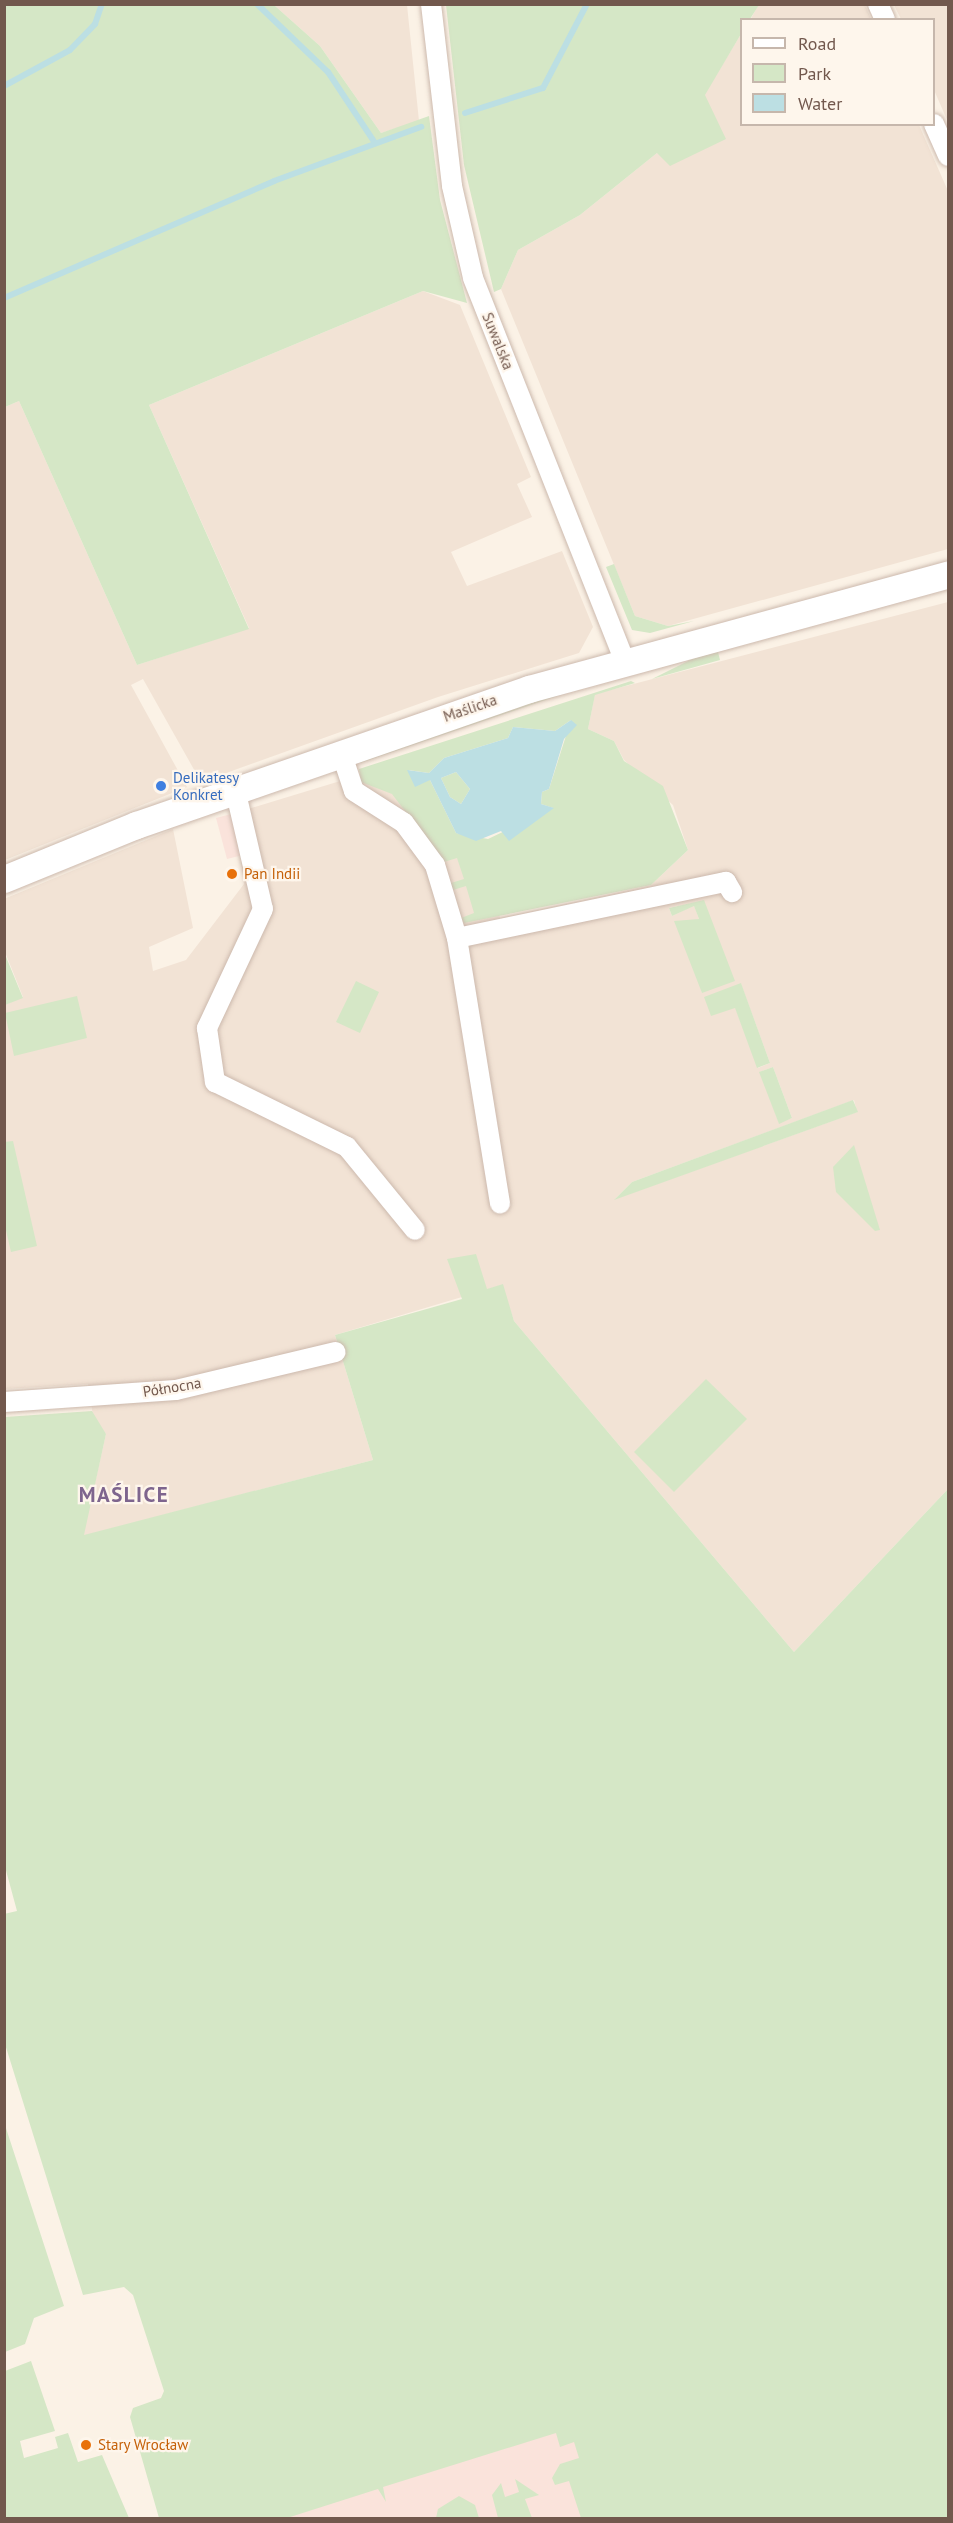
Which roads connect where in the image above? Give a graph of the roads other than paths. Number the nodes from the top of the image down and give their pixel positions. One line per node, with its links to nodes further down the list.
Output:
1 (431, 4): 7 (street, Suwalska)
2 (878, 4): 3 (street)
3 (884, 18)
4 (934, 126): 5 (street)
5 (948, 156)
6 (948, 574): 7 (street, Maślicka)
7 (625, 661): 8 (street, Maślicka)
8 (341, 752): 9 (street, Maślicka); 12 (street)
9 (235, 789): 10 (street, Maślicka); 14 (street)
10 (4, 879)
11 (732, 892): 12 (street)
12 (457, 938): 13 (street)
13 (500, 1204)
14 (415, 1230)
15 (336, 1352): 16 (street, Północna)
16 (4, 1402)

